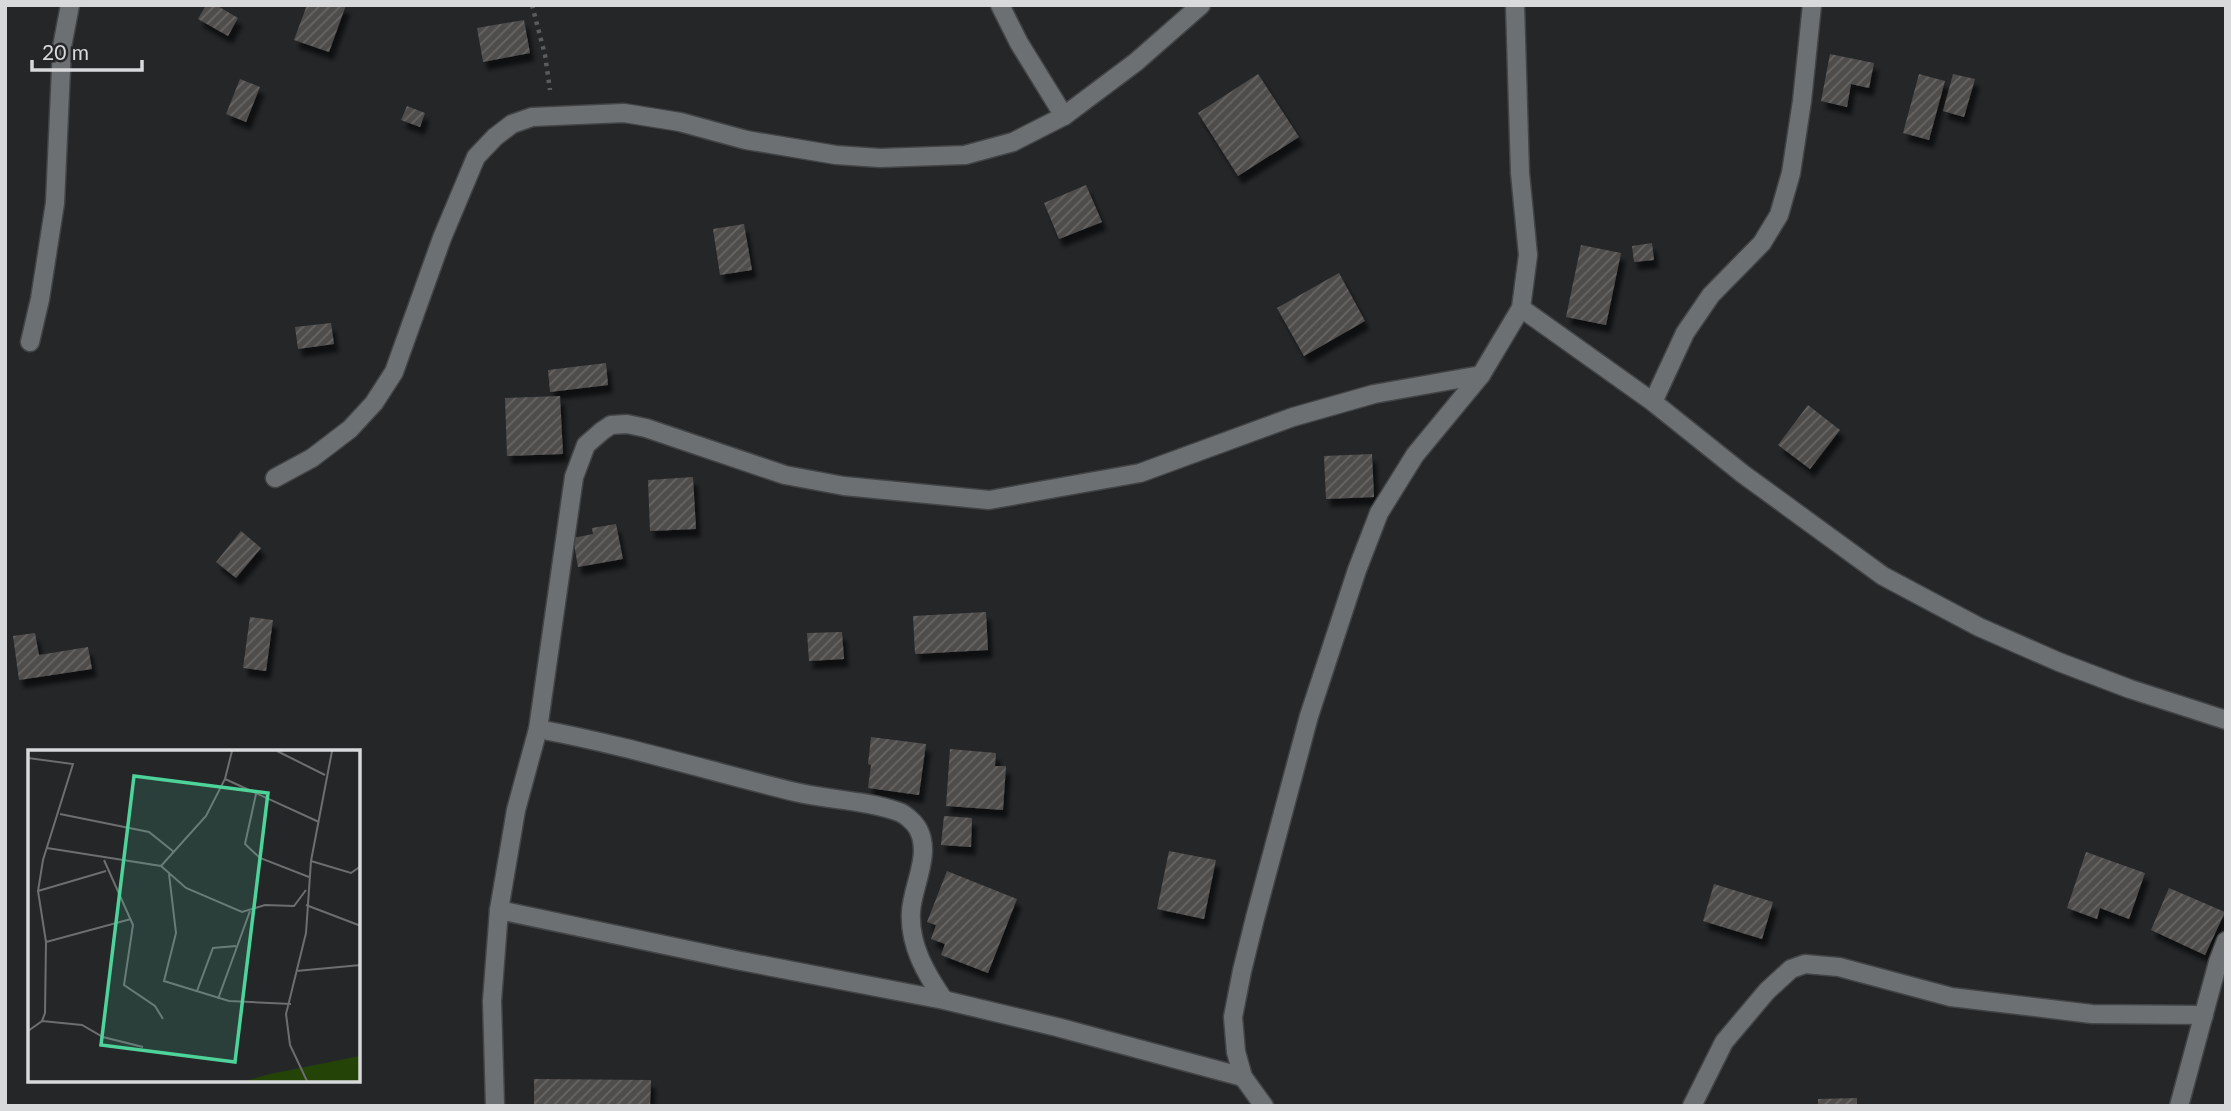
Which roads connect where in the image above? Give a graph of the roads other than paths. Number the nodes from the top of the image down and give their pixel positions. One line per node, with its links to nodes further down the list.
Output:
1 (70, 5): 8 (street)
2 (1000, 5): 6 (street)
3 (1201, 5): 6 (street)
4 (1515, 5): 7 (street)
5 (1812, 5): 10 (street)
6 (1064, 116): 11 (street)
7 (1521, 308): 9 (street); 10 (street)
8 (30, 342)
9 (1481, 375): 13 (street); 18 (street)
10 (1653, 402): 12 (street)
11 (275, 478)
12 (2226, 720)
13 (538, 729): 14 (street); 16 (street)
14 (499, 910): 16 (street); 19 (street)
15 (2226, 942): 17 (street)
16 (944, 1000): 18 (street)
17 (2204, 1014): 21 (street); 22 (street)
18 (1243, 1077): 20 (street)
19 (495, 1106)
20 (1264, 1106)
21 (1692, 1106)
22 (2179, 1106)

